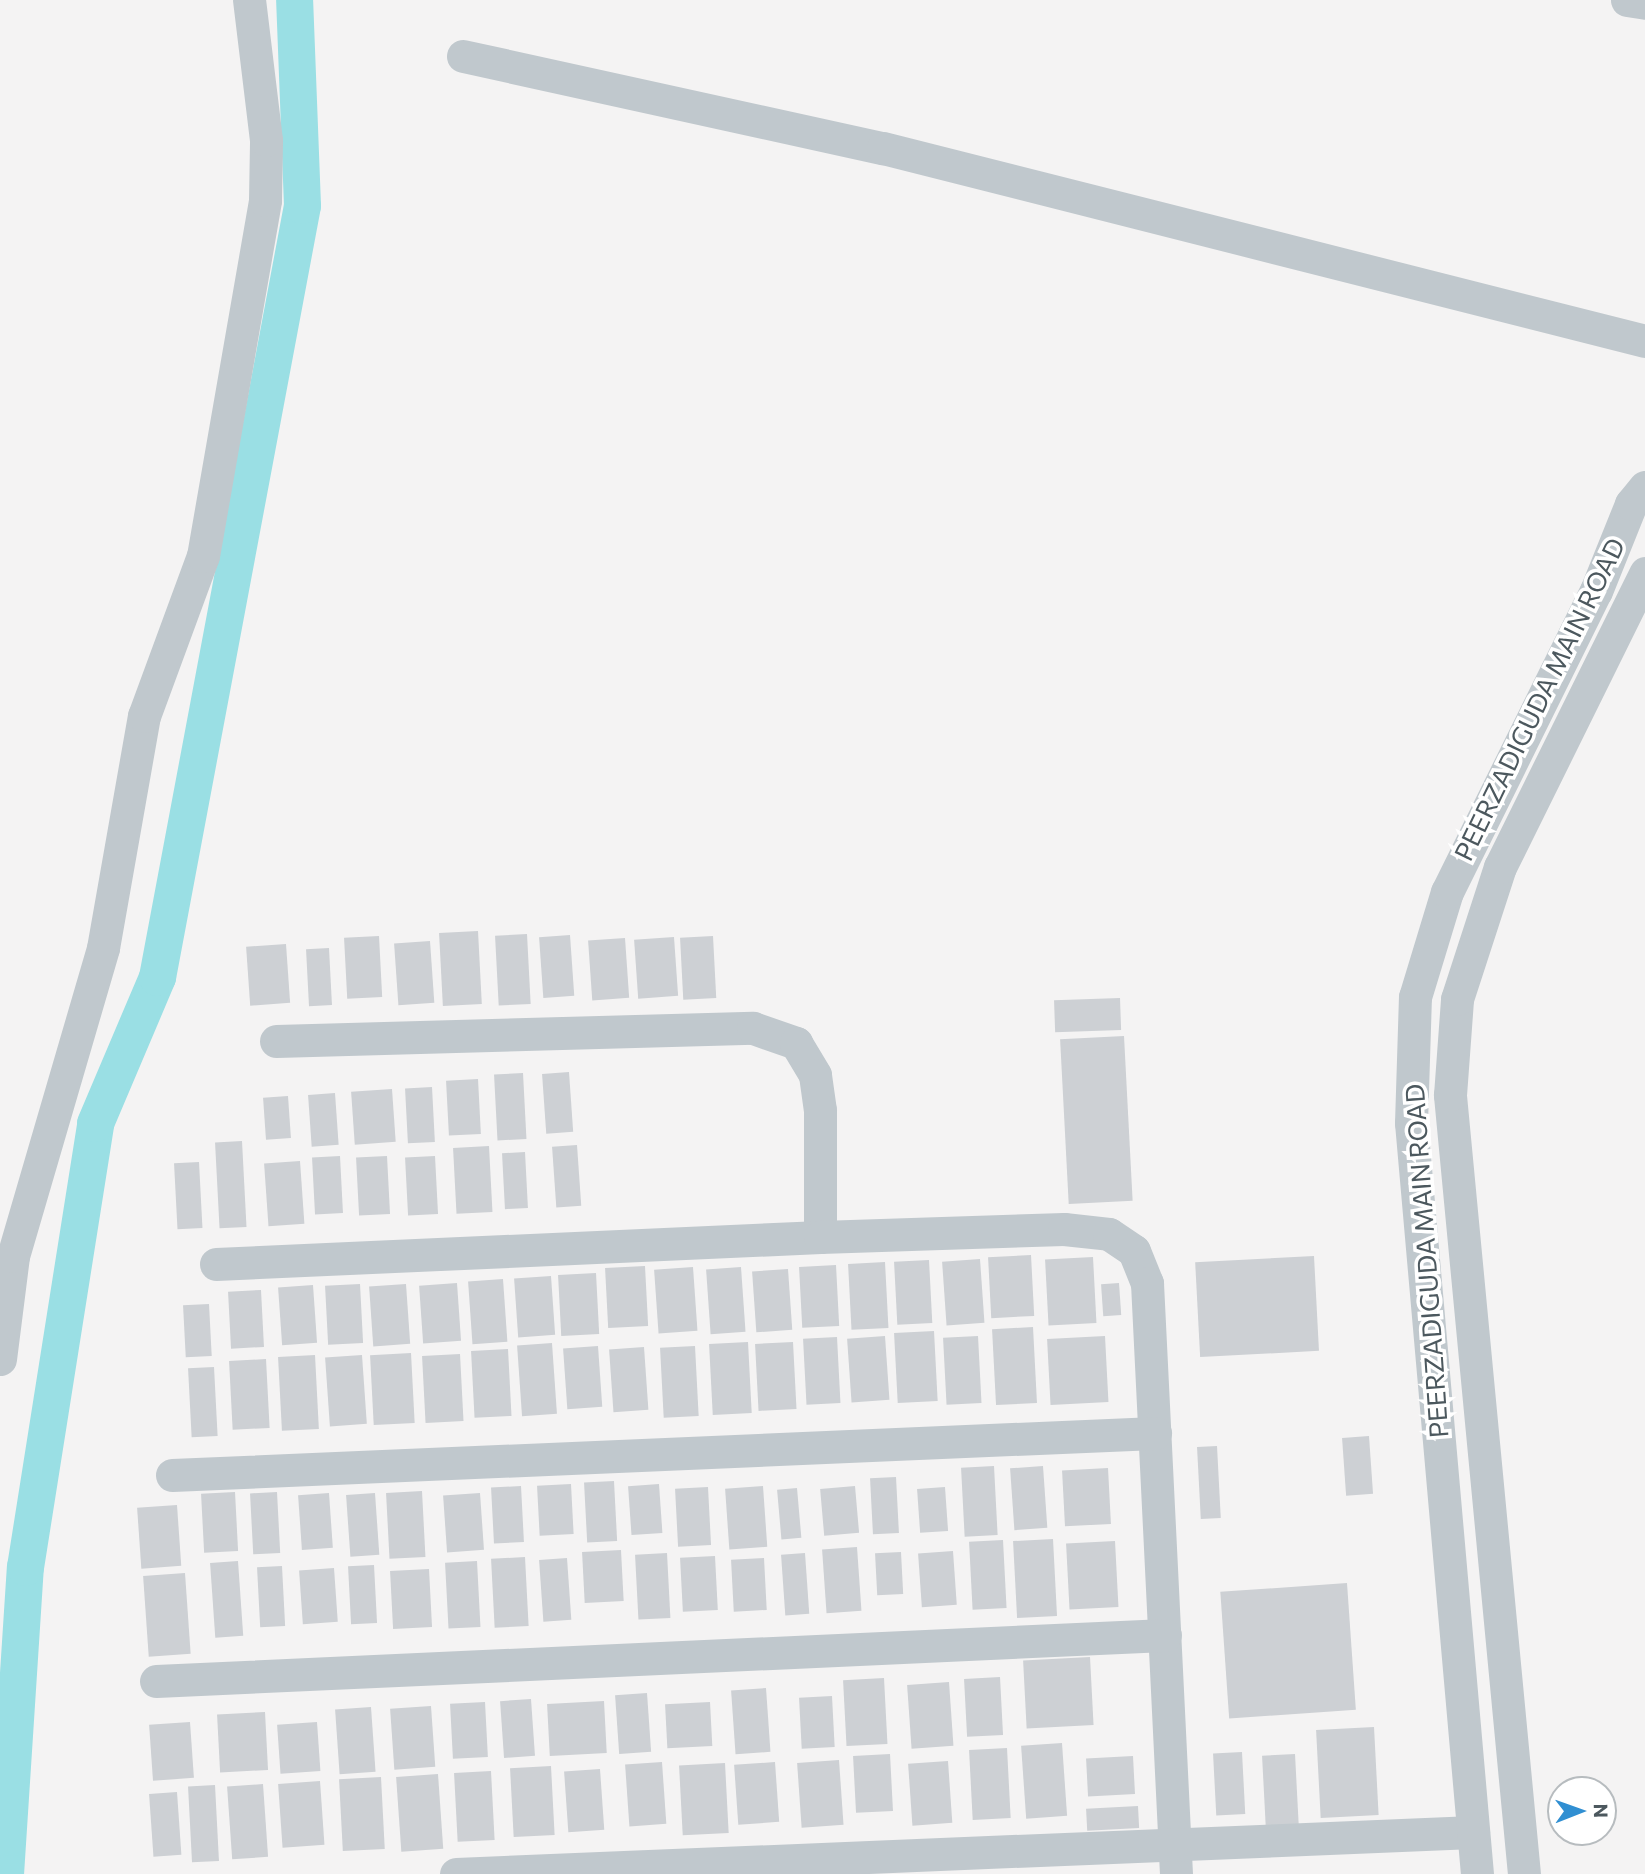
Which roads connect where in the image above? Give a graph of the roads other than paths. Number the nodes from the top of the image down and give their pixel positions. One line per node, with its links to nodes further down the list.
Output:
1 (249, 0): 12 (street)
2 (1627, 0): 3 (street)
3 (1645, 3)
4 (463, 56): 5 (street)
5 (1645, 341)
6 (1645, 487): 7 (street, PEERZADIGUDA MAIN ROAD)
7 (1596, 591): 8 (street); 17 (street, PEERZADIGUDA MAIN ROAD)
8 (1642, 591): 22 (street)
9 (276, 1041): 10 (street)
10 (820, 1237): 11 (street); 13 (street)
11 (216, 1264)
12 (0, 1359)
13 (1155, 1433): 14 (street); 15 (street)
14 (172, 1475)
15 (1165, 1634): 16 (street); 18 (street)
16 (156, 1681)
17 (1473, 1832): 18 (street); 21 (street, PEERZADIGUDA MAIN ROAD)
18 (1175, 1858): 19 (street)
19 (456, 1874)
20 (1465, 1874): 21 (street)
21 (1477, 1874)
22 (1524, 1874)

